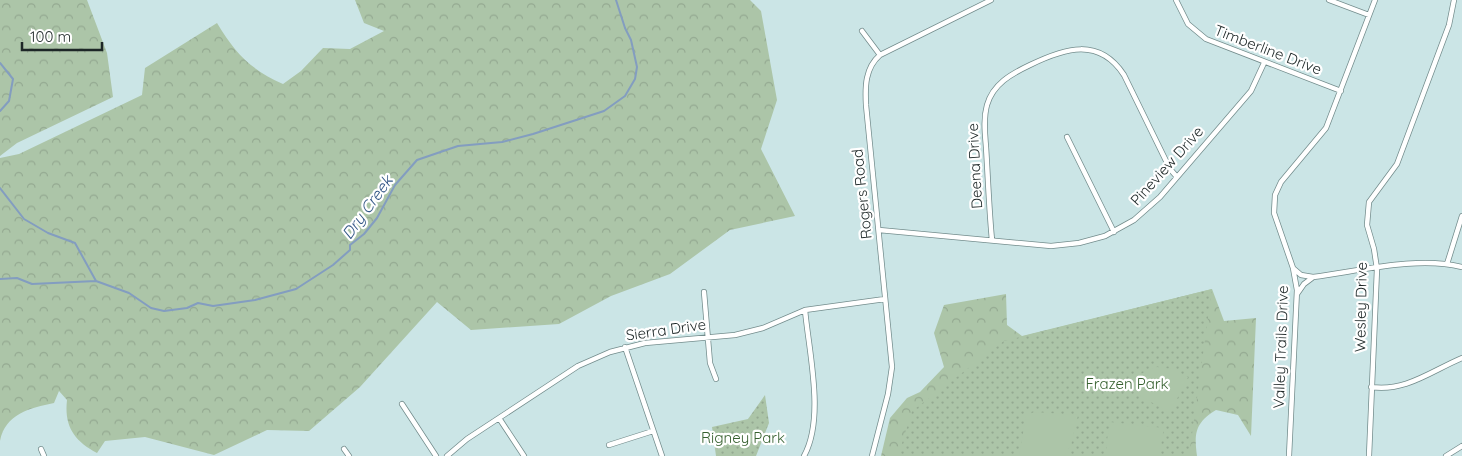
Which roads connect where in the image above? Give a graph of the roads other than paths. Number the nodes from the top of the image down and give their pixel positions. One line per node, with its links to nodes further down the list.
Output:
1 (991, 0): 8 (street)
2 (1176, 0): 9 (street, Timberline Drive)
3 (1329, 0): 6 (street)
4 (1375, 0): 6 (street, Valley Trails Drive)
5 (1454, 0): 20 (street, Wesley Drive)
6 (1369, 14): 10 (street, Valley Trails Drive)
7 (862, 31): 8 (street)
8 (880, 55): 14 (street, Rogers Road)
9 (1264, 62): 10 (street, Timberline Drive); 12 (street, Pineview Drive)
10 (1341, 91): 19 (street, Valley Trails Drive)
11 (1067, 137): 15 (street)
12 (1177, 177): 15 (street, Pineview Drive); 16 (street, Deena Drive)
13 (1462, 216): 17 (street)
14 (879, 230): 16 (street, Pineview Drive); 24 (street, Rogers Road)
15 (1114, 232): 16 (street, Pineview Drive)
16 (992, 240)
17 (1447, 264): 18 (street); 20 (street)
18 (1462, 267)
19 (1293, 268): 21 (street); 23 (street, Valley Trails Drive)
20 (1377, 269): 21 (street); 30 (street, Wesley Drive)
21 (1314, 277): 23 (street)
22 (704, 292): 26 (street)
23 (1297, 294): 46 (street, Valley Trails Drive)
24 (885, 299): 25 (street, Sierra Drive); 45 (street, Rogers Road)
25 (805, 310): 26 (street, Sierra Drive); 44 (street)
26 (707, 337): 27 (street, Sierra Drive); 29 (street)
27 (625, 347): 32 (street, Sierra Drive); 33 (street)
28 (1462, 358): 30 (street)
29 (716, 379)
30 (1371, 387): 47 (street, Wesley Drive)
31 (402, 404): 40 (street)
32 (499, 418): 41 (street, Sierra Drive); 42 (street)
33 (653, 431): 34 (street); 43 (street)
34 (609, 445)
35 (1462, 446): 48 (street)
36 (42, 449): 38 (street)
37 (344, 449): 39 (street)
38 (44, 456)
39 (349, 456)
40 (436, 456)
41 (447, 456)
42 (524, 456)
43 (662, 456)
44 (804, 456)
45 (872, 456)
46 (1290, 456)
47 (1369, 456)
48 (1446, 456)

